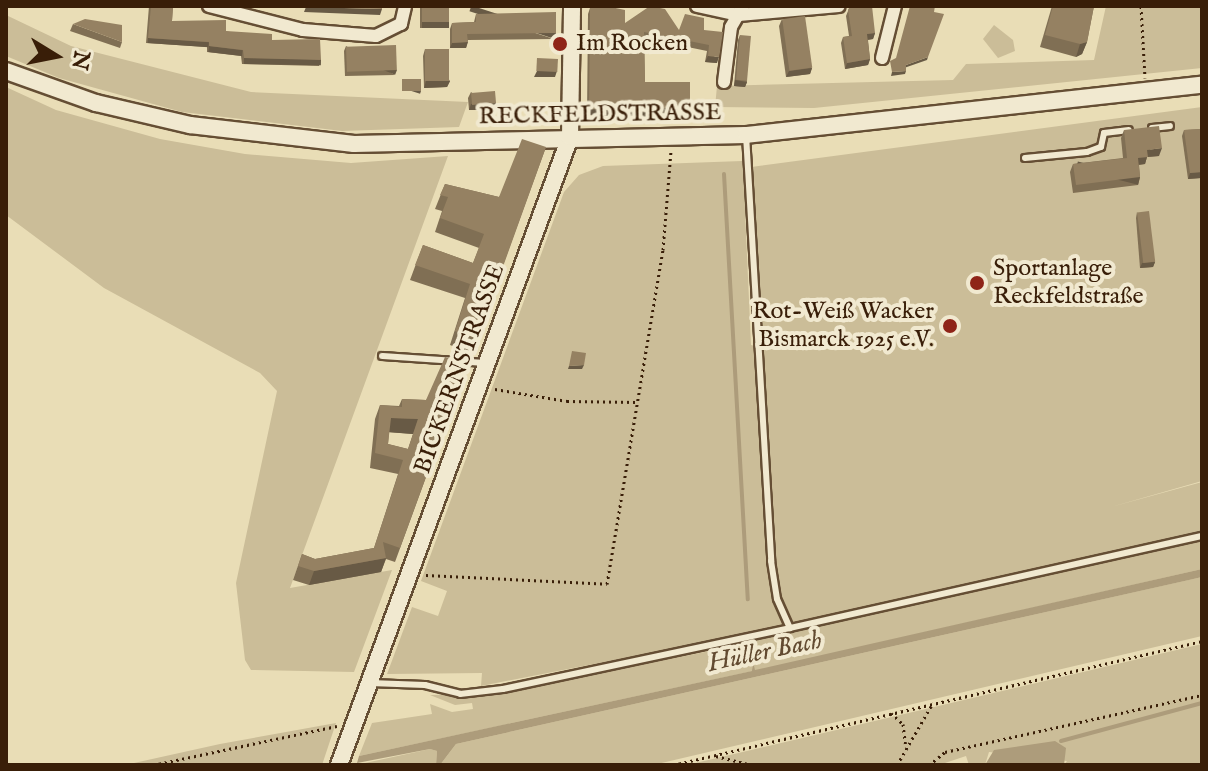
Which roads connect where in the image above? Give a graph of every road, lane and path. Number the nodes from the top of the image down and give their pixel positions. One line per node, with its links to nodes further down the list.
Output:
1 (209, 6): 2 (street)
2 (405, 6)
3 (572, 6): 16 (street, BICKERNSTRASSE)
4 (697, 6): 8 (street)
5 (839, 6): 8 (street)
6 (895, 6): 9 (street)
7 (1141, 6): 13 (path)
8 (741, 10): 11 (street)
9 (882, 58)
10 (6, 71): 16 (street, RECKFELDSTRASSE)
11 (724, 82)
12 (1202, 85): 13 (street, RECKFELDSTRASSE)
13 (1146, 90): 15 (street, RECKFELDSTRASSE)
14 (1170, 126): 18 (lane)
15 (746, 135): 17 (street, RECKFELDSTRASSE); 25 (lane)
16 (570, 137): 17 (street, RECKFELDSTRASSE); 20 (street, BICKERNSTRASSE)
17 (672, 138): 22 (path)
18 (1025, 158)
19 (382, 356): 20 (lane)
20 (487, 363): 21 (street, BICKERNSTRASSE)
21 (480, 384): 22 (path); 24 (street, BICKERNSTRASSE)
22 (637, 402): 24 (path)
23 (1202, 536): 25 (lane)
24 (411, 572): 27 (street, BICKERNSTRASSE)
25 (790, 628): 27 (lane)
26 (1202, 641): 29 (path)
27 (370, 683): 31 (street, BICKERNSTRASSE)
28 (1202, 695): 39 (path)
29 (933, 703): 30 (path); 32 (path)
30 (891, 713): 32 (path); 33 (path)
31 (351, 731): 34 (path); 35 (street, BICKERNSTRASSE)
32 (905, 750): 38 (path)
33 (713, 756): 36 (path); 37 (path)
34 (153, 765)
35 (339, 765)
36 (673, 765)
37 (751, 765)
38 (897, 765)
39 (929, 765)

